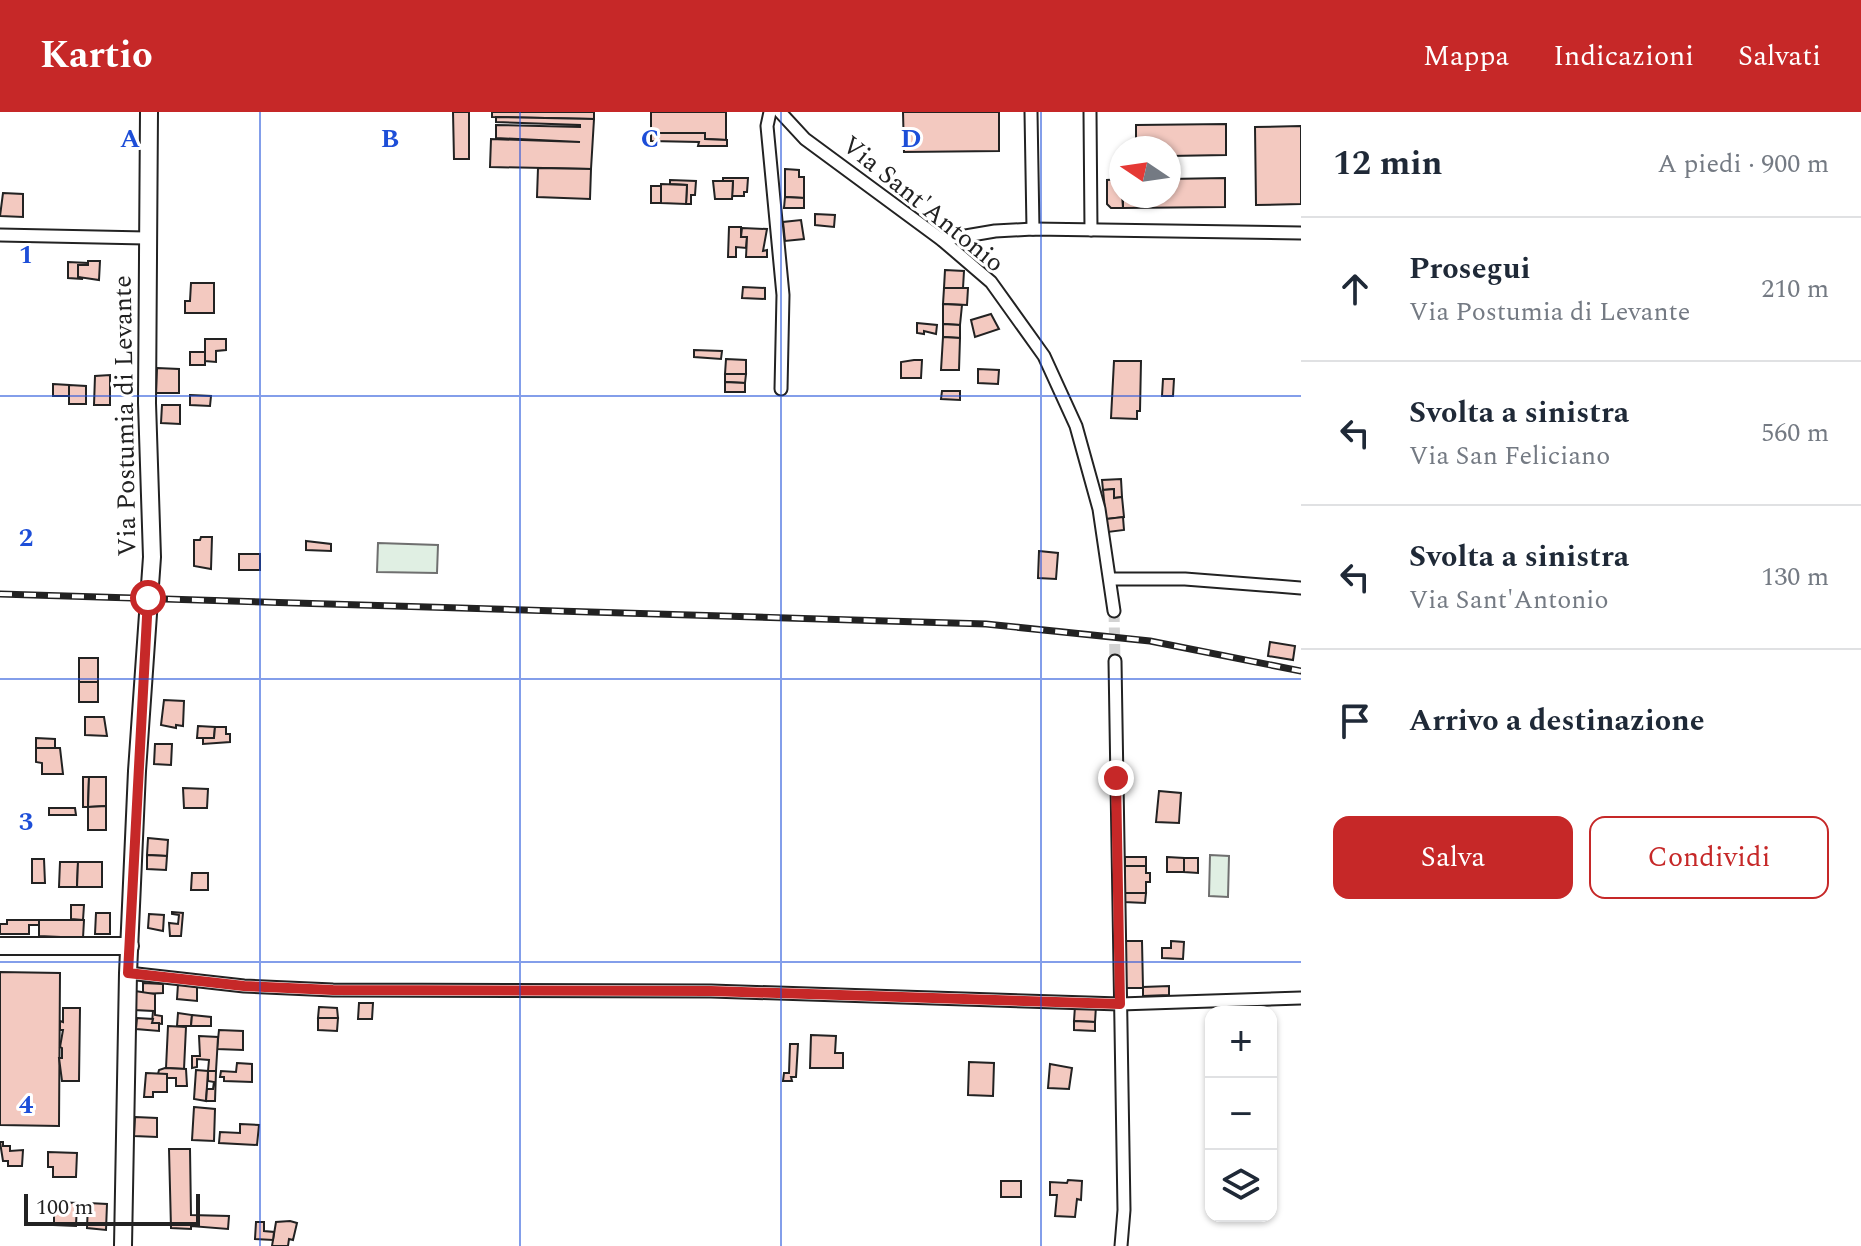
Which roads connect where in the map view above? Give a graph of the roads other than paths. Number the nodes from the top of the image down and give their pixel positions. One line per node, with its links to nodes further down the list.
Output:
1 (149, 112): 10 (main road, Via Postumia di Levante)
2 (770, 112): 12 (street)
3 (780, 112): 11 (street, Via Sant'Antonio)
4 (1031, 112): 6 (street)
5 (1090, 112): 7 (street)
6 (1033, 229): 7 (street); 11 (street)
7 (1091, 230): 8 (street)
8 (1301, 233)
9 (0, 235): 10 (street)
10 (146, 238): 18 (main road, Via Postumia di Levante)
11 (942, 240): 13 (street, Via Sant'Antonio)
12 (781, 389)
13 (1110, 579): 14 (street); 15 (street, Via Sant'Antonio)
14 (1301, 588)
15 (1114, 611)
16 (1115, 661): 21 (street)
17 (0, 946): 18 (main road)
18 (130, 946): 19 (main road, Via Postumia di Levante)
19 (128, 973): 21 (street); 22 (main road, Via Postumia di Levante)
20 (1301, 998): 21 (street)
21 (1120, 1004): 23 (street)
22 (123, 1246)
23 (1121, 1246)

